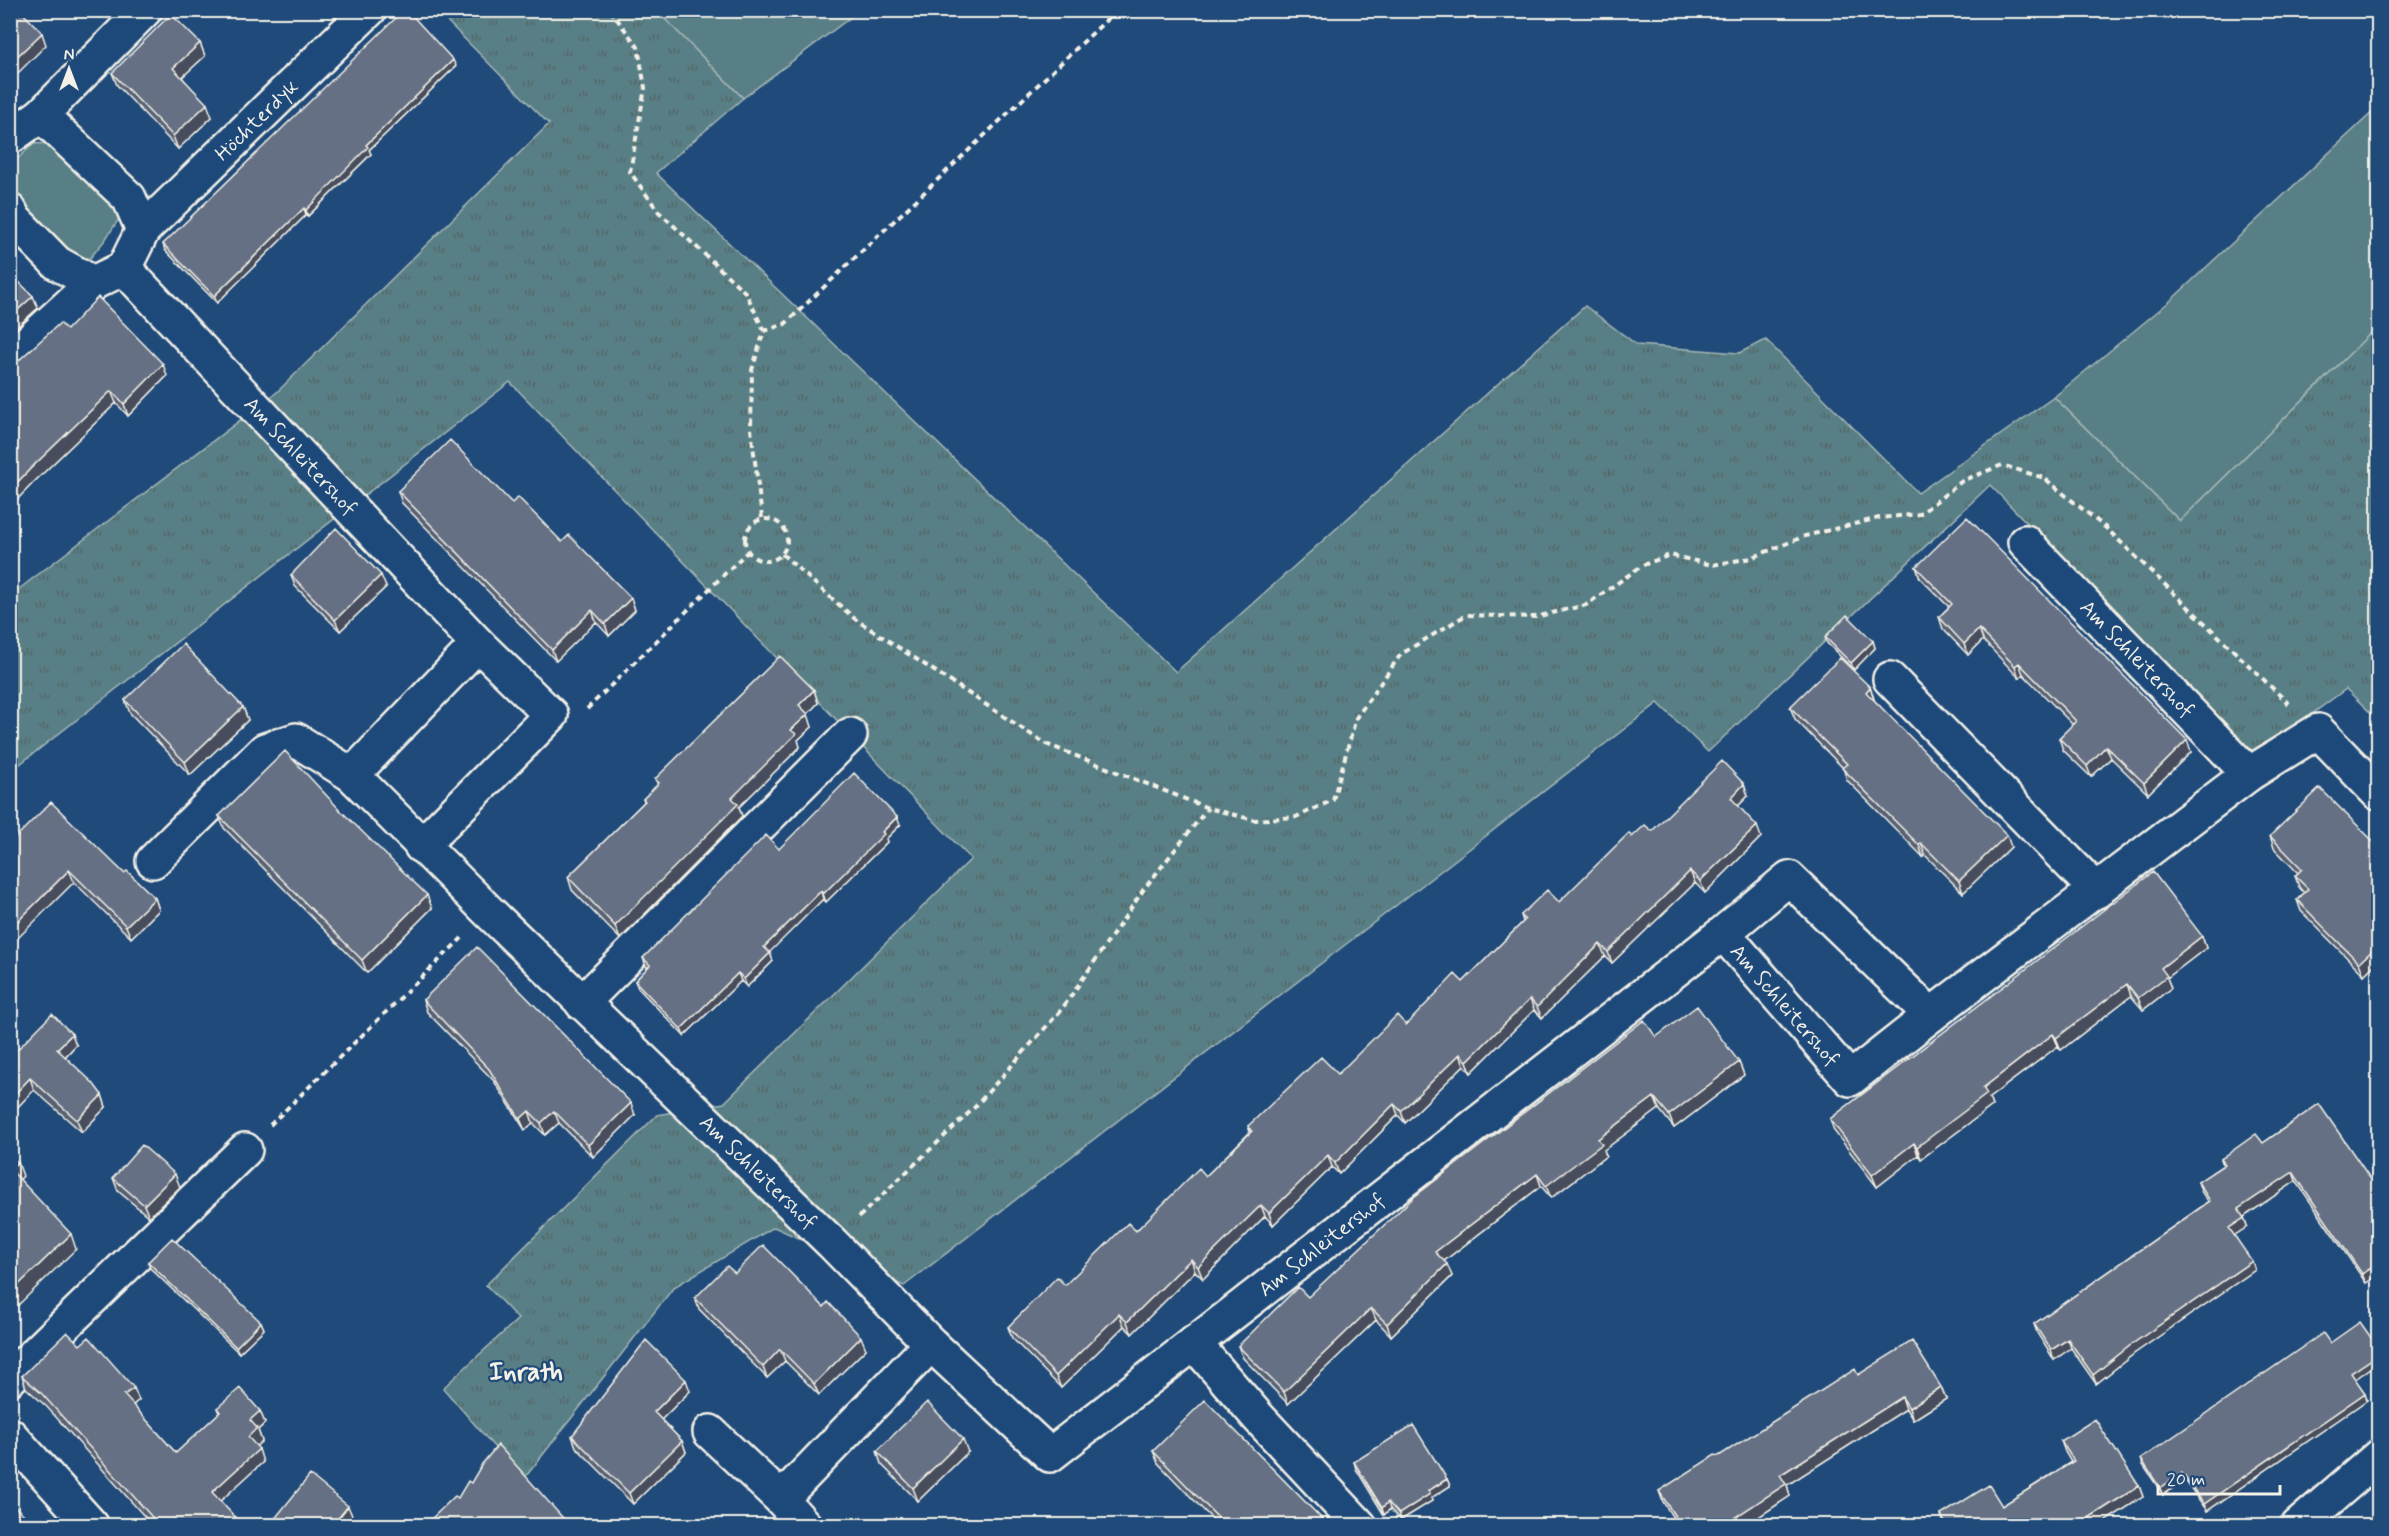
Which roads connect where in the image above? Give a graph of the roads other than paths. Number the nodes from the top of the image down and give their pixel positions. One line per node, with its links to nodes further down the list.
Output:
1 (145, 10): 3 (street)
2 (369, 10): 6 (street, Höchterdyk)
3 (41, 115): 4 (street); 6 (street)
4 (10, 137)
5 (10, 211): 8 (street)
6 (143, 230): 7 (street, Höchterdyk)
7 (124, 268): 8 (street); 11 (street, Am Schleitershof)
8 (93, 283): 9 (street)
9 (10, 359)
10 (2025, 542): 14 (street, Am Schleitershof)
11 (478, 644): 15 (street); 17 (street, Am Schleitershof)
12 (1890, 679): 19 (street)
13 (850, 735): 21 (street)
14 (2249, 774): 16 (street, Am Schleitershof); 19 (street, Am Schleitershof)
15 (352, 775): 17 (street, Am Schleitershof); 18 (street, Am Schleitershof)
16 (2379, 793)
17 (421, 846): 21 (street, Am Schleitershof)
18 (153, 861)
19 (2097, 891): 22 (street, Am Schleitershof)
20 (1722, 933): 22 (street, Am Schleitershof); 22 (street, Am Schleitershof); 24 (street, Am Schleitershof)
21 (582, 1003): 25 (street, Am Schleitershof)
22 (1931, 1015)
23 (245, 1150): 26 (street)
24 (1194, 1343): 25 (street, Am Schleitershof); 33 (street)
25 (931, 1344): 30 (street)
26 (10, 1378)
27 (710, 1432): 30 (street)
28 (10, 1435): 31 (street)
29 (2379, 1457): 34 (street)
30 (781, 1499): 32 (street)
31 (92, 1526)
32 (805, 1526)
33 (1360, 1526)
34 (2298, 1526)

